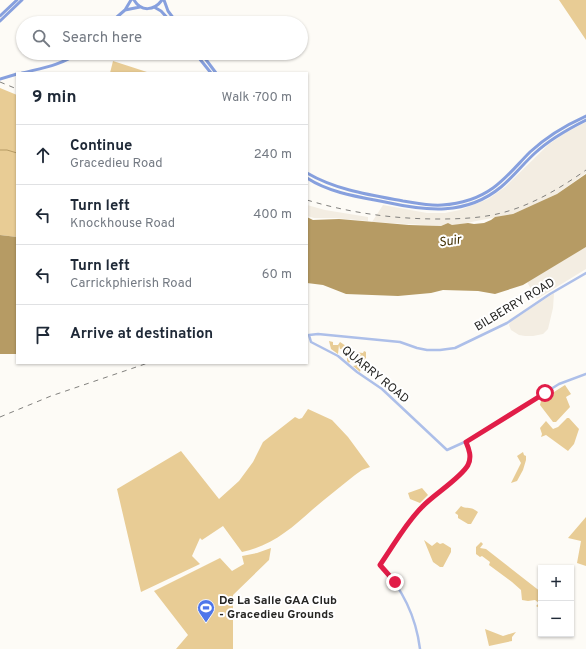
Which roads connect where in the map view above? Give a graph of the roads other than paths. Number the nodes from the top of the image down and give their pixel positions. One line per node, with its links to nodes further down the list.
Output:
1 (17, 0): 8 (main road)
2 (22, 0): 12 (main road)
3 (132, 0): 5 (main road); 7 (main road)
4 (163, 0): 6 (main road); 11 (main road)
5 (140, 7): 6 (main road); 7 (main road)
6 (154, 7): 10 (main road)
7 (125, 10): 9 (main road)
8 (0, 16)
9 (118, 16)
10 (166, 16)
11 (171, 16)
12 (0, 21)
13 (66, 60): 16 (main road)
14 (201, 60): 17 (main road)
15 (206, 60): 18 (main road)
16 (26, 72)
17 (210, 72)
18 (215, 72)
19 (16, 74): 20 (main road)
20 (0, 78)
21 (586, 116): 23 (main road)
22 (586, 120): 23 (main road)
23 (517, 168): 24 (main road); 25 (main road)
24 (308, 174)
25 (308, 179)
26 (586, 273): 27 (street, BILBERRY ROAD)
27 (309, 335): 29 (street, QUARRY ROAD)
28 (586, 374): 29 (street)
29 (466, 442): 30 (street)
30 (420, 649)

